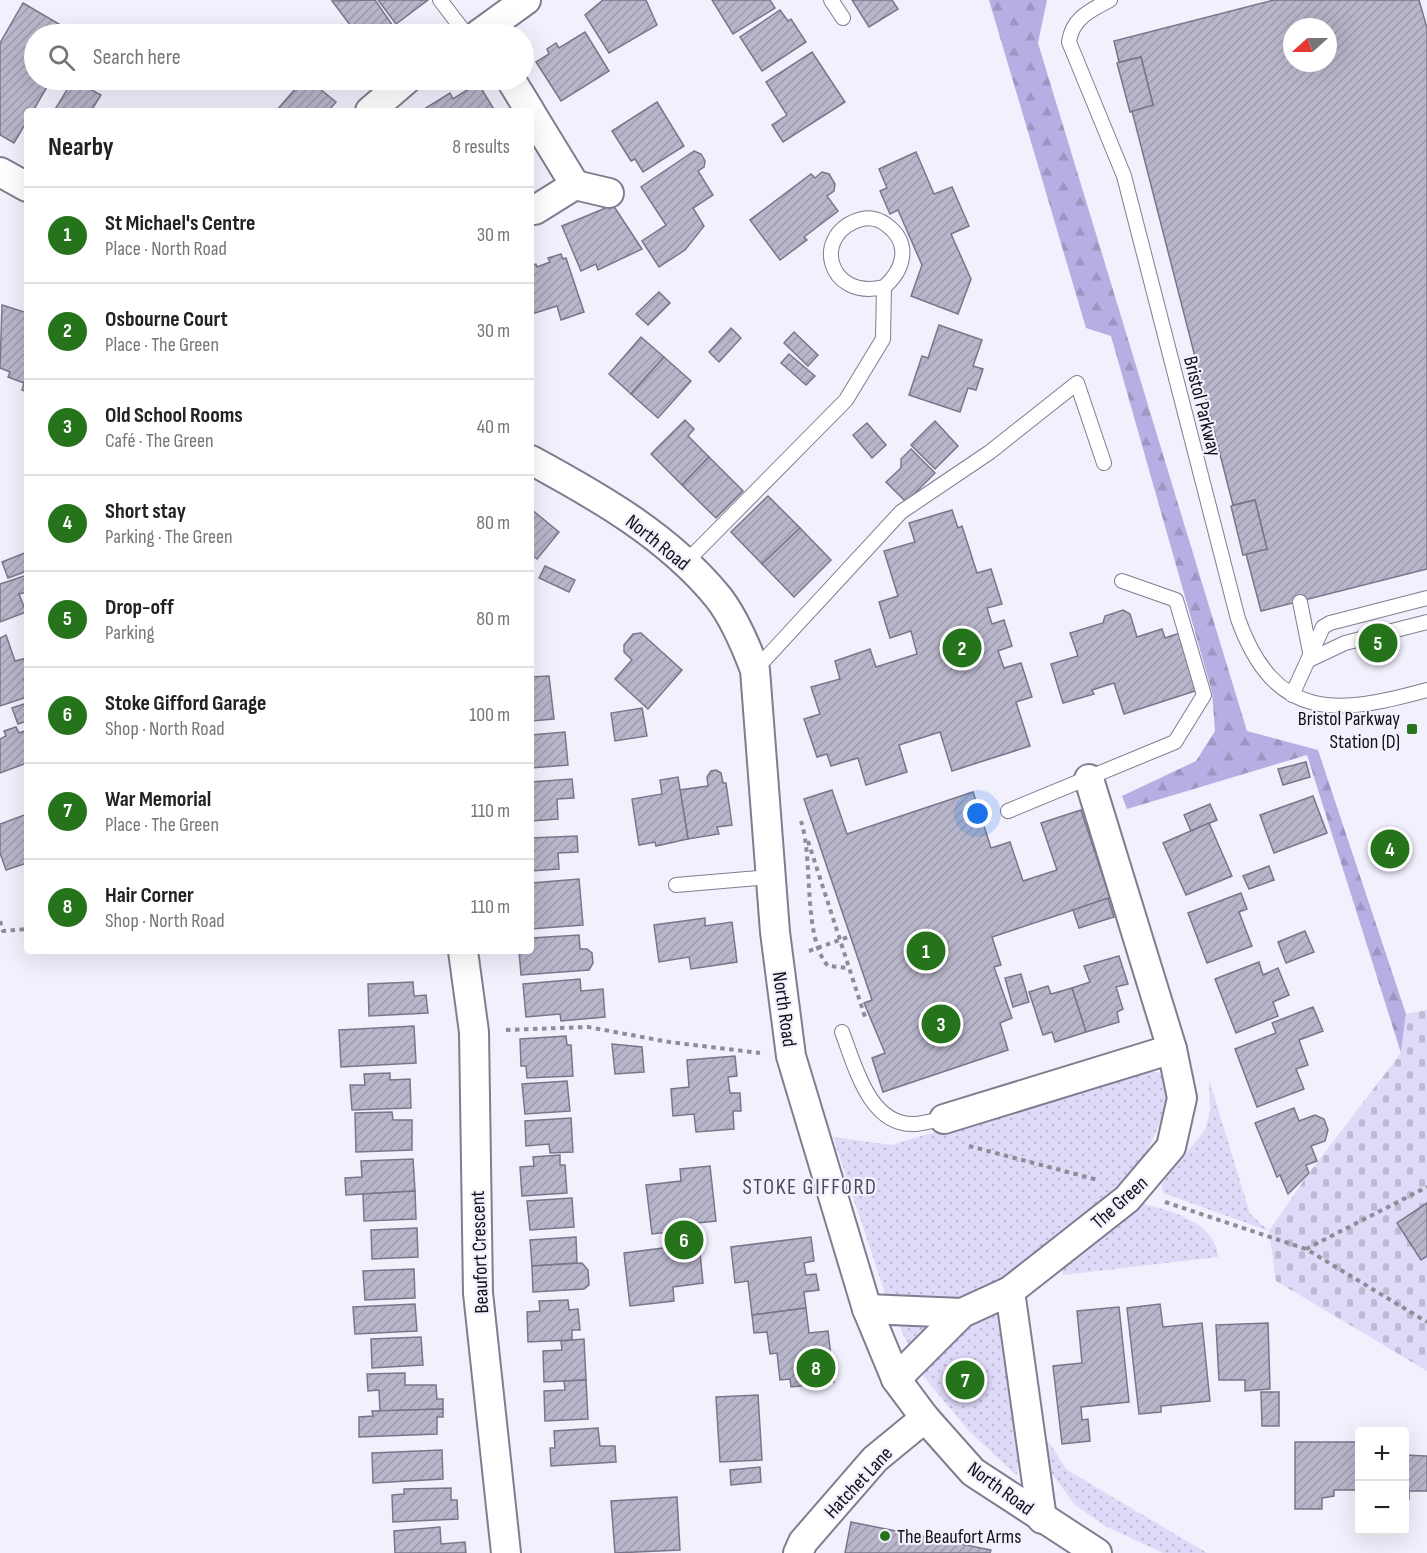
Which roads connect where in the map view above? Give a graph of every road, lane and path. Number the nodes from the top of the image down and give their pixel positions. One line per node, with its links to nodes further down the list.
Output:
1 (440, 0): 6 (lane)
2 (526, 0): 7 (street)
3 (831, 0): 5 (lane)
4 (1110, 0): 29 (lane, Bristol Parkway)
5 (843, 18)
6 (467, 24)
7 (492, 24)
8 (394, 90): 10 (street)
9 (517, 90): 11 (street)
10 (373, 108)
11 (528, 108)
12 (534, 118): 15 (street)
13 (0, 172): 14 (street)
14 (24, 185)
15 (575, 185): 16 (street); 17 (street)
16 (609, 193)
17 (535, 210)
18 (884, 287): 18 (lane); 21 (lane)
19 (534, 462): 21 (street, North Road)
20 (1104, 463): 27 (lane)
21 (686, 562): 27 (street, North Road)
22 (1122, 581): 30 (lane)
23 (1427, 598): 26 (lane)
24 (1300, 602): 26 (lane)
25 (1427, 622): 26 (lane)
26 (1309, 660): 29 (lane)
27 (755, 670): 33 (street, North Road)
28 (1427, 690): 29 (lane, Bristol Parkway)
29 (1292, 695)
30 (1089, 779): 31 (lane); 43 (street, The Green)
31 (1008, 812)
32 (804, 832): 38 (path)
33 (770, 877): 34 (lane); 44 (street, North Road)
34 (676, 885)
35 (0, 921): 36 (path)
36 (24, 929)
37 (851, 936): 38 (path)
38 (840, 940): 40 (path); 45 (path)
39 (463, 954): 41 (street, Beaufort Crescent)
40 (801, 954)
41 (474, 1032): 44 (path); 57 (street, Beaufort Crescent)
42 (842, 1032): 45 (lane)
43 (1172, 1049): 46 (street); 48 (street, The Green)
44 (791, 1056): 51 (street, North Road)
45 (853, 1059): 46 (lane)
46 (944, 1119): 48 (path)
47 (1427, 1187): 49 (path)
48 (1137, 1190): 49 (path); 50 (street, The Green)
49 (1306, 1249): 53 (path)
50 (1010, 1291): 52 (street, The Green); 56 (street)
51 (867, 1309): 52 (street, The Green); 54 (street, North Road)
52 (962, 1312): 54 (street, The Green)
53 (1427, 1322)
54 (896, 1379): 55 (street, North Road)
55 (925, 1418): 56 (street, North Road); 58 (street, Hatchet Lane)
56 (1042, 1519): 59 (street, North Road)
57 (506, 1553)
58 (798, 1553)
59 (1097, 1553)

